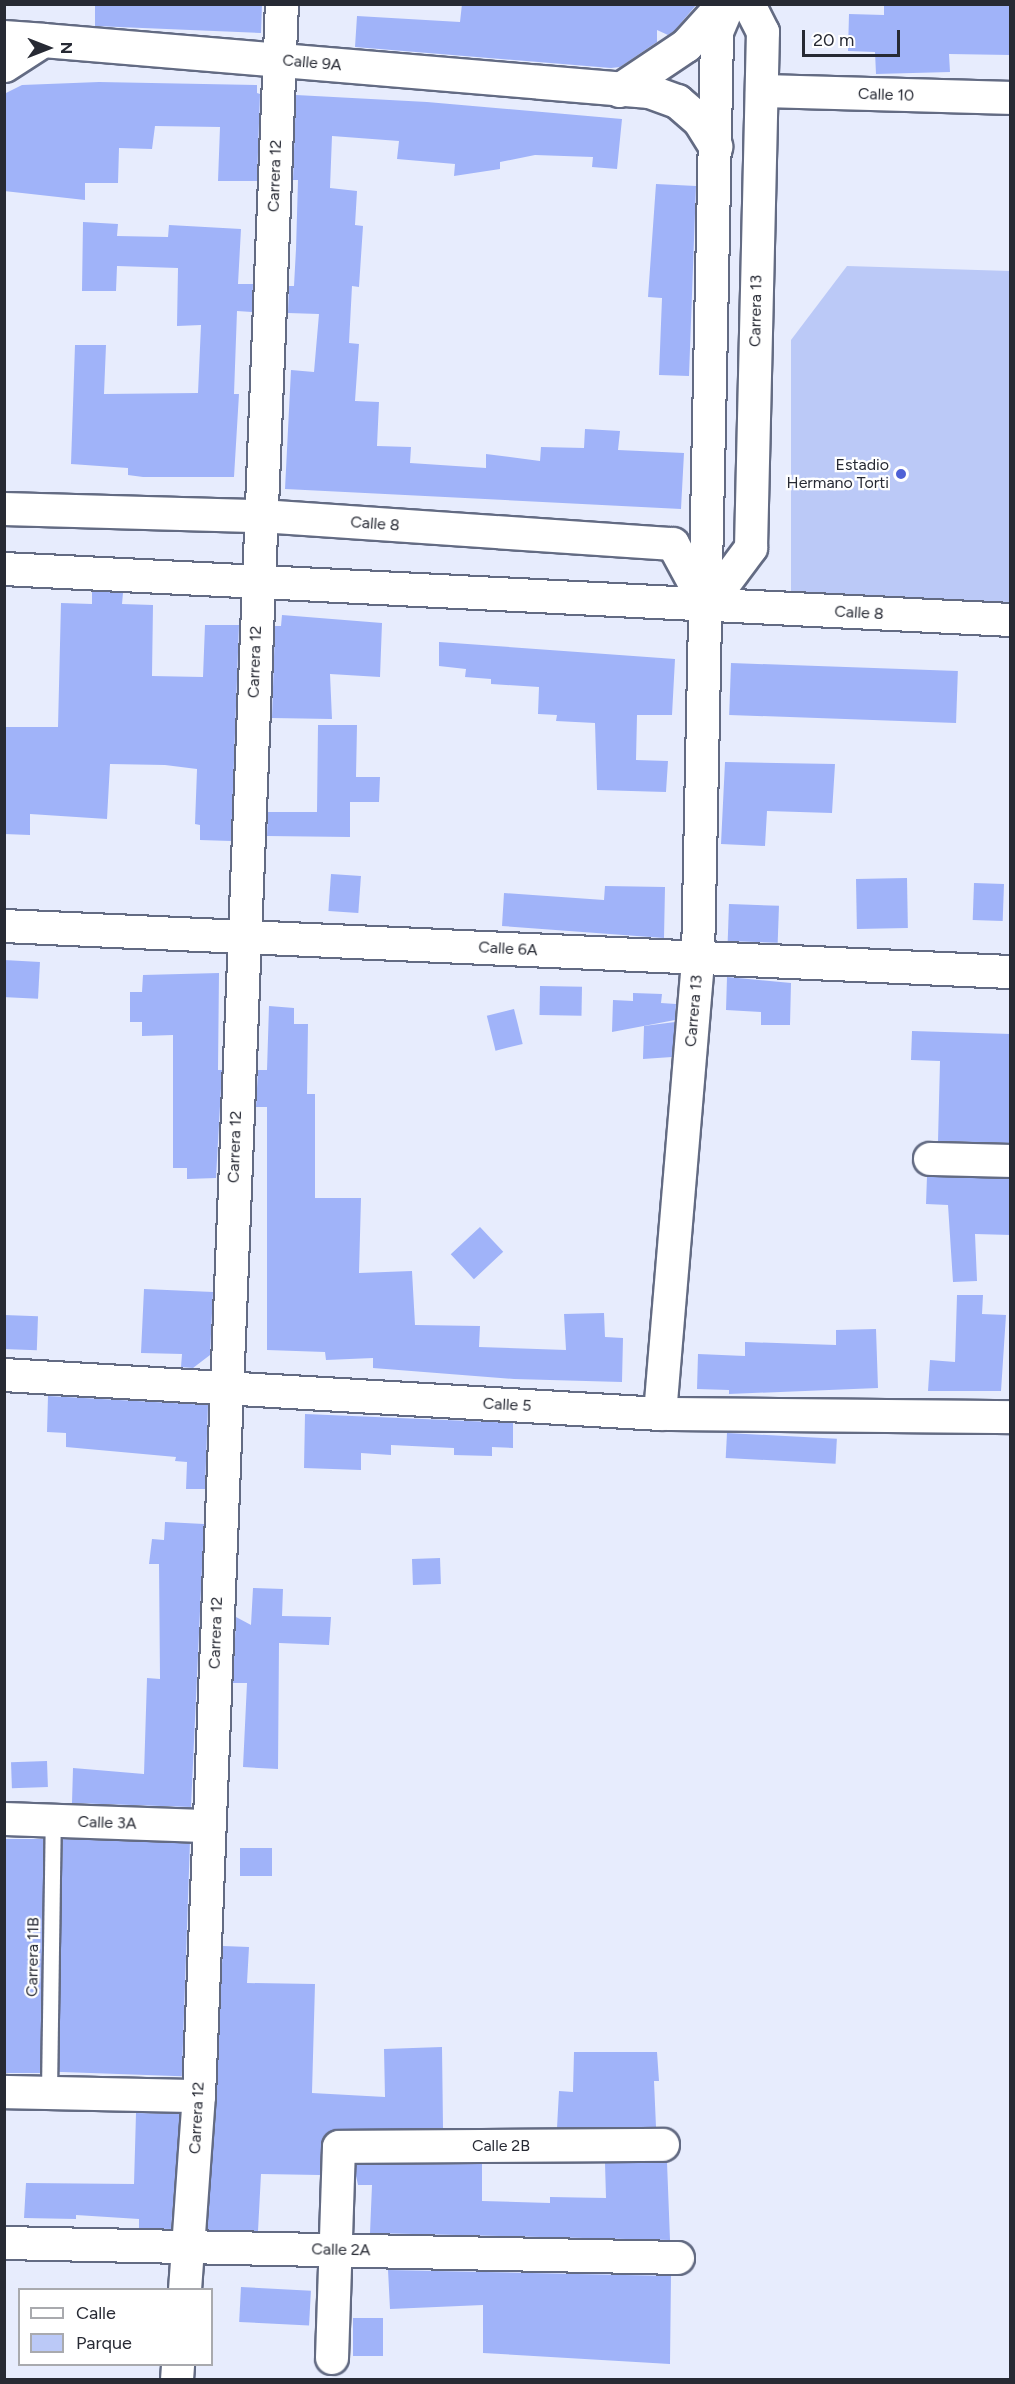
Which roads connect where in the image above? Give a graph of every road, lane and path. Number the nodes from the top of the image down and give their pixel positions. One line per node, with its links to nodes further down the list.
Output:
1 (282, 4): 7 (street, Carrera 12)
2 (723, 4): 9 (street)
3 (729, 4): 12 (street, Carrera 13)
4 (749, 4): 10 (street, Carrera 13)
5 (4, 38): 6 (street, Calle 9A)
6 (43, 40): 7 (street, Calle 9A); 8 (street)
7 (280, 60): 9 (street, Calle 9A); 14 (street, Carrera 12)
8 (4, 65)
9 (619, 90): 12 (street, Calle 9A)
10 (762, 91): 11 (street, Calle 10); 17 (street, Carrera 13)
11 (1011, 98)
12 (715, 146): 17 (street, Carrera 13)
13 (4, 509): 14 (street, Calle 8)
14 (261, 516): 16 (street, Carrera 12); 17 (street, Calle 8)
15 (4, 569): 16 (street, Calle 8)
16 (259, 581): 17 (street, Calle 8); 20 (street, Carrera 12)
17 (707, 607): 18 (street, Calle 8); 21 (street, Carrera 13)
18 (1011, 620)
19 (4, 926): 20 (street, Calle 6A)
20 (243, 937): 21 (street, Calle 6A); 26 (street, Carrera 12)
21 (698, 958): 22 (street, Calle 6A); 27 (street, Carrera 13)
22 (1011, 972)
23 (930, 1159): 24 (street)
24 (1011, 1161)
25 (4, 1376): 26 (street, Calle 5)
26 (225, 1388): 27 (street, Calle 5); 31 (street, Carrera 12)
27 (660, 1414): 28 (street, Calle 5)
28 (1011, 1417)
29 (4, 1819): 30 (street, Calle 3A)
30 (52, 1821): 31 (street, Calle 3A); 33 (lane, Carrera 11B)
31 (209, 1826): 34 (street, Carrera 12)
32 (4, 2091): 33 (street)
33 (49, 2092): 34 (street)
34 (199, 2096): 37 (street, Carrera 12)
35 (663, 2145): 38 (street, Calle 2B)
36 (4, 2243): 37 (street, Calle 2A)
37 (189, 2247): 38 (street, Calle 2A); 40 (street, Carrera 12)
38 (333, 2250): 39 (street, Calle 2A); 41 (street)
39 (678, 2258)
40 (185, 2288)
41 (332, 2358)

